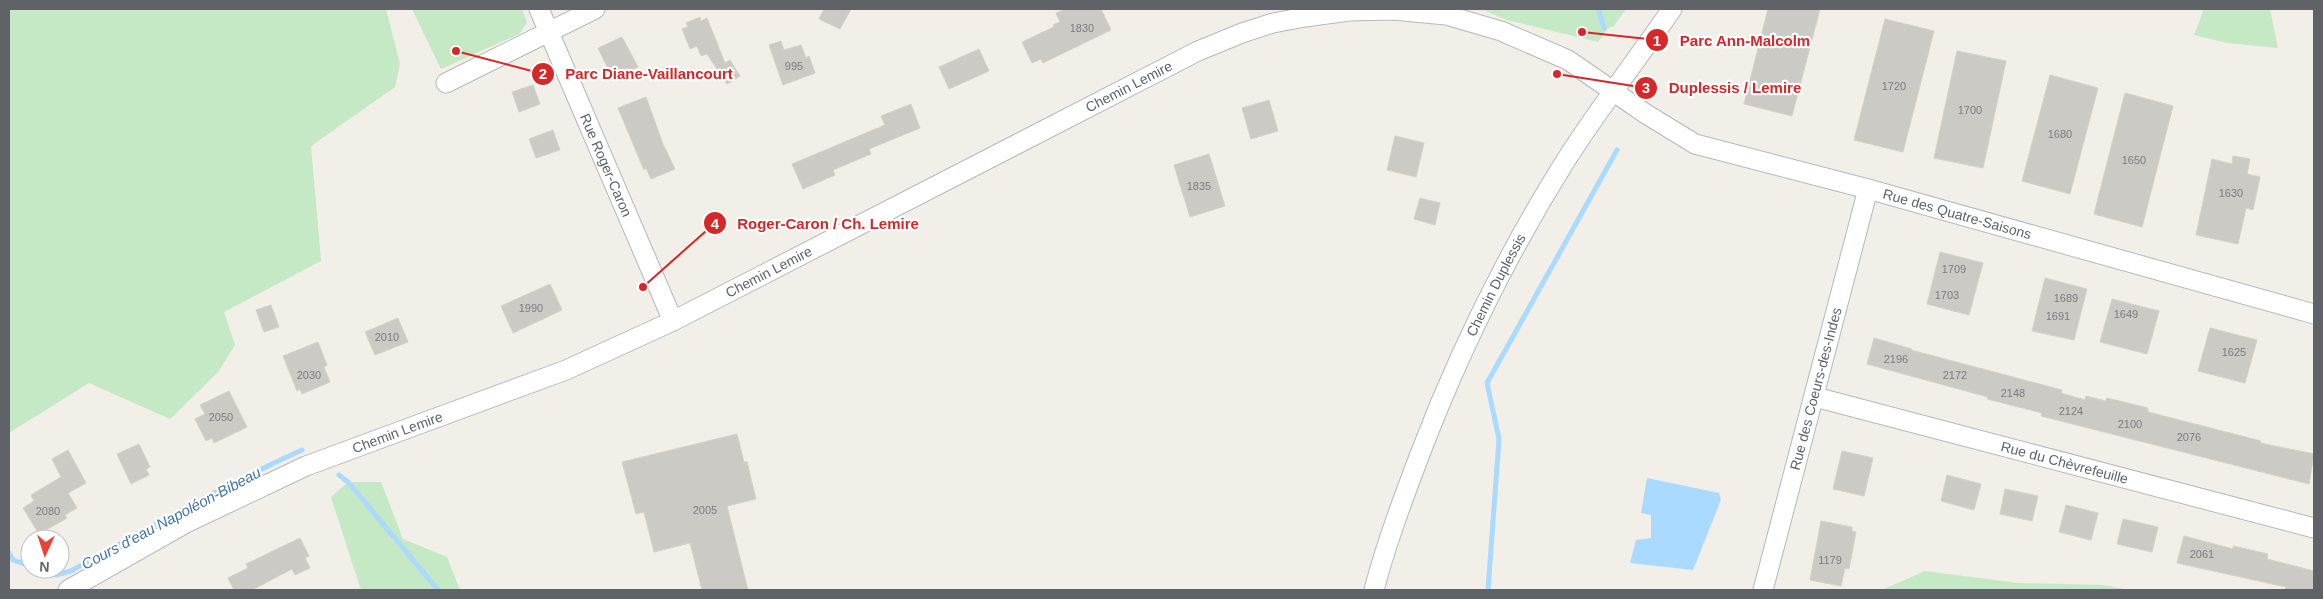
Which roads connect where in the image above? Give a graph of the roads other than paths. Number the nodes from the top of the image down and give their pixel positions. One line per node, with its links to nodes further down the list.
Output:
1 (539, 9): 5 (street, Rue Roger-Caron)
2 (595, 9): 5 (street)
3 (1672, 9): 7 (street, Chemin Duplessis)
4 (1446, 12): 7 (street, Chemin Lemire); 10 (street, Chemin Lemire)
5 (549, 32): 6 (street); 10 (street, Rue Roger-Caron)
6 (446, 83)
7 (1612, 90): 8 (street, Rue des Quatre-Saisons); 14 (street, Chemin Duplessis)
8 (1868, 189): 9 (street, Rue des Quatre-Saisons); 11 (street, Rue des Coeurs-des-Indes)
9 (2314, 314)
10 (673, 321): 13 (street, Chemin Lemire)
11 (1815, 396): 12 (street, Rue du Chèvrefeuille); 15 (street, Rue des Coeurs-des-Indes)
12 (2314, 528)
13 (68, 590)
14 (1374, 590)
15 (1763, 590)

